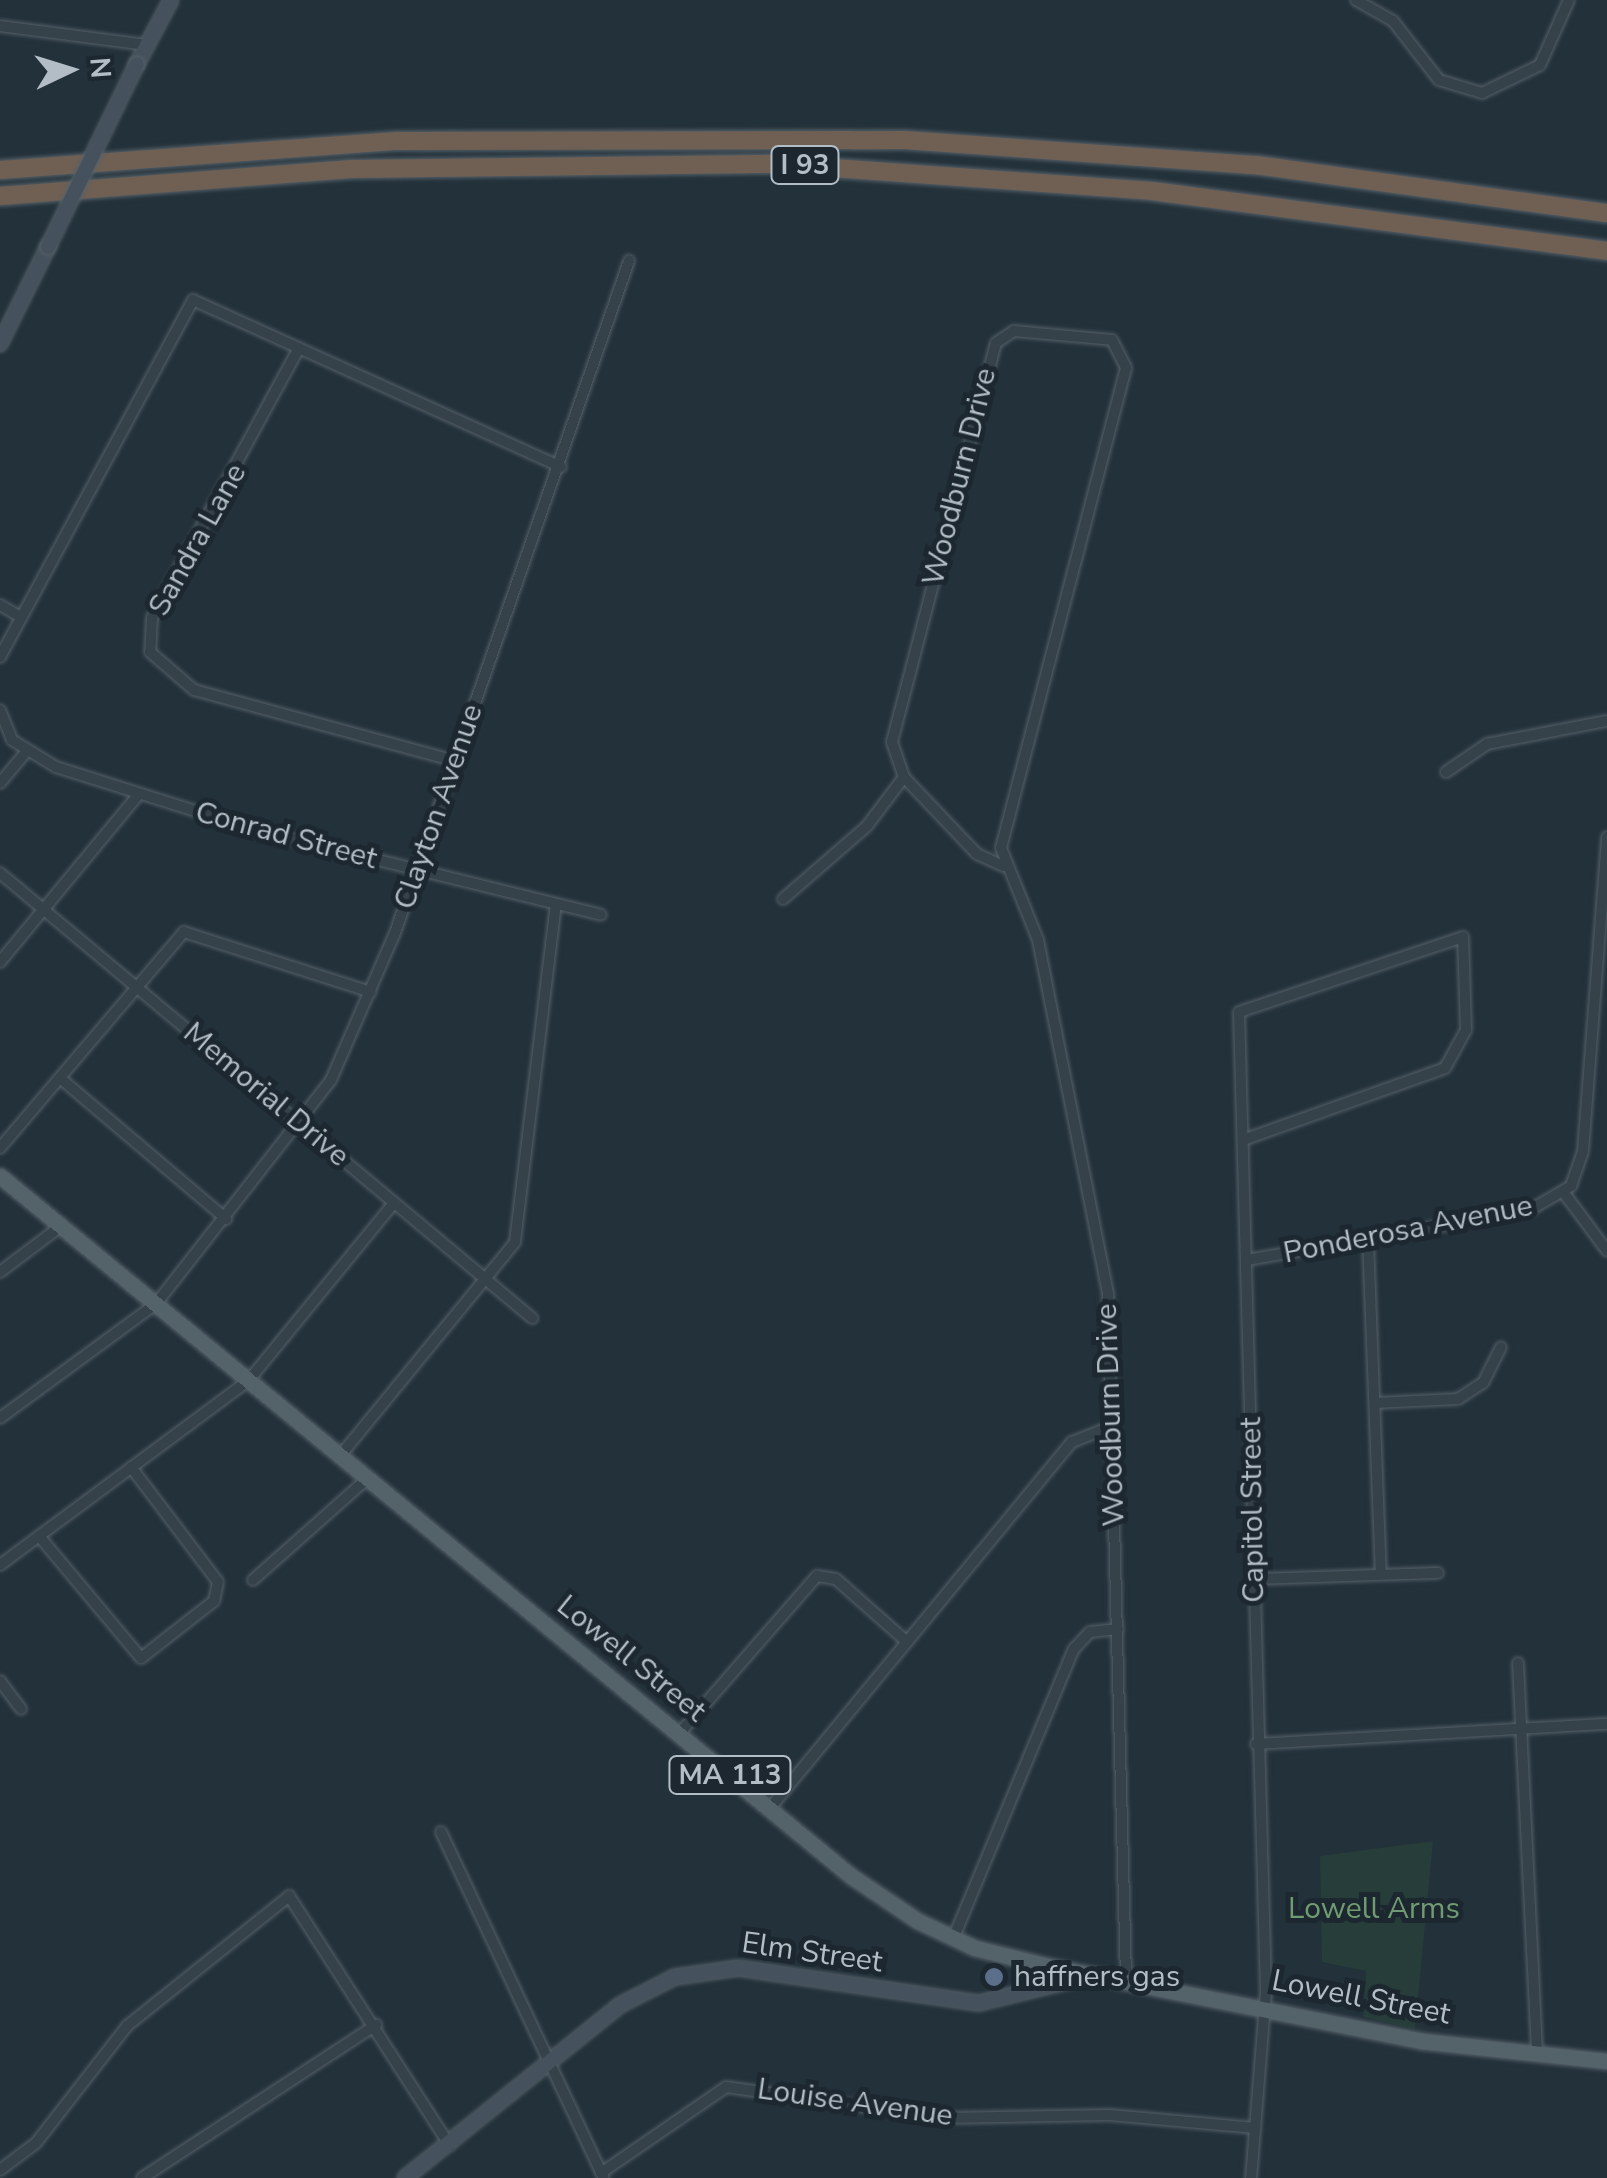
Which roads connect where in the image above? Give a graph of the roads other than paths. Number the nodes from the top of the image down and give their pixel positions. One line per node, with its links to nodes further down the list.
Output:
1 (171, 0): 5 (street)
2 (1356, 0): 3 (street)
3 (1570, 0)
4 (0, 26): 5 (street)
5 (147, 45): 11 (street, bridge)
6 (5, 169): 8 (highway, I 93)
7 (0, 196): 9 (highway, I 93)
8 (1607, 213)
9 (1607, 251)
10 (629, 262): 13 (street, Clayton Avenue)
11 (0, 344)
12 (299, 348): 13 (street); 15 (street); 20 (street, Sandra Lane)
13 (561, 467): 20 (street, Clayton Avenue)
14 (0, 606): 15 (street)
15 (21, 617): 16 (street)
16 (0, 657)
17 (0, 710): 19 (street)
18 (1607, 721): 21 (street)
19 (25, 752): 23 (street); 24 (street, Conrad Street)
20 (455, 761): 27 (street, Clayton Avenue)
21 (1446, 772)
22 (904, 778): 26 (street, Woodburn Drive); 26 (street, Woodburn Drive); 29 (street)
23 (0, 783)
24 (139, 794): 27 (street, Conrad Street); 31 (street)
25 (1607, 837): 41 (street, Ponderosa Avenue)
26 (1003, 866): 56 (street, Woodburn Drive)
27 (416, 870): 30 (street, Conrad Street); 35 (street, Clayton Avenue)
28 (0, 872): 31 (street, Memorial Drive)
29 (783, 899)
30 (556, 904): 32 (street, Conrad Street); 49 (street)
31 (44, 909): 33 (street); 34 (street, Memorial Drive)
32 (601, 915)
33 (0, 962)
34 (136, 986): 35 (street); 36 (street); 37 (street, Memorial Drive)
35 (371, 992): 37 (street, Clayton Avenue)
36 (60, 1078): 39 (street); 43 (street)
37 (301, 1125): 42 (street, Memorial Drive); 43 (street, Clayton Avenue)
38 (1243, 1140): 38 (street, Capitol Street); 47 (street, Capitol Street)
39 (0, 1148)
40 (0, 1176): 44 (main road, Lowell Street / MA 113)
41 (1564, 1194): 45 (street, Ponderosa Avenue); 46 (street)
42 (394, 1203): 49 (street, Memorial Drive); 53 (street)
43 (226, 1219): 50 (street, Clayton Avenue)
44 (60, 1226): 48 (street); 50 (main road, Lowell Street / MA 113)
45 (1368, 1239): 47 (street, Ponderosa Avenue); 54 (street)
46 (1607, 1250)
47 (1247, 1260): 64 (street, Capitol Street)
48 (0, 1272)
49 (488, 1282): 51 (street, Memorial Drive); 57 (street)
50 (156, 1304): 53 (main road, Lowell Street / MA 113); 55 (street, Clayton Avenue)
51 (532, 1318)
52 (1501, 1347): 54 (street)
53 (249, 1380): 57 (main road, Lowell Street / MA 113); 58 (street)
54 (1375, 1403): 63 (street)
55 (0, 1418)
56 (1113, 1426): 66 (street, Woodburn Drive); 67 (street)
57 (340, 1456): 59 (main road, Lowell Street / MA 113)
58 (132, 1467): 60 (street); 60 (street)
59 (368, 1478): 65 (street); 73 (main road, Lowell Street / MA 113)
60 (39, 1536): 61 (street)
61 (0, 1565)
62 (1438, 1572): 63 (street)
63 (1381, 1574): 64 (street)
64 (1255, 1578): 74 (street, Capitol Street)
65 (252, 1580)
66 (1118, 1629): 77 (street); 79 (street, Woodburn Drive)
67 (907, 1642): 73 (street); 75 (street)
68 (1518, 1663): 72 (street)
69 (0, 1680): 70 (street)
70 (22, 1709)
71 (1607, 1724): 72 (street)
72 (1521, 1729): 74 (street); 82 (street)
73 (678, 1734): 75 (main road, Lowell Street / MA 113)
74 (1256, 1744): 80 (street, Capitol Street)
75 (770, 1808): 77 (main road, Lowell Street / MA 113)
76 (441, 1832): 84 (street)
77 (954, 1940): 78 (main road, Lowell Street / MA 113)
78 (1096, 1975): 79 (main road, Lowell Street / MA 113); 84 (street, Elm Street)
79 (1126, 1979): 80 (main road, Lowell Street / MA 113)
80 (1266, 2008): 82 (main road, Lowell Street / MA 113); 85 (street, Capitol Street)
81 (376, 2024): 86 (street); 87 (street); 89 (street)
82 (1536, 2052): 83 (main road, Lowell Street / MA 113)
83 (1607, 2061)
84 (554, 2062): 86 (street, Elm Street); 88 (street)
85 (1255, 2128): 88 (street, Louise Avenue); 91 (street, Capitol Street)
86 (451, 2146): 90 (street, Elm Street)
87 (0, 2170)
88 (602, 2176)
89 (142, 2178)
90 (405, 2178)
91 (1251, 2178)

